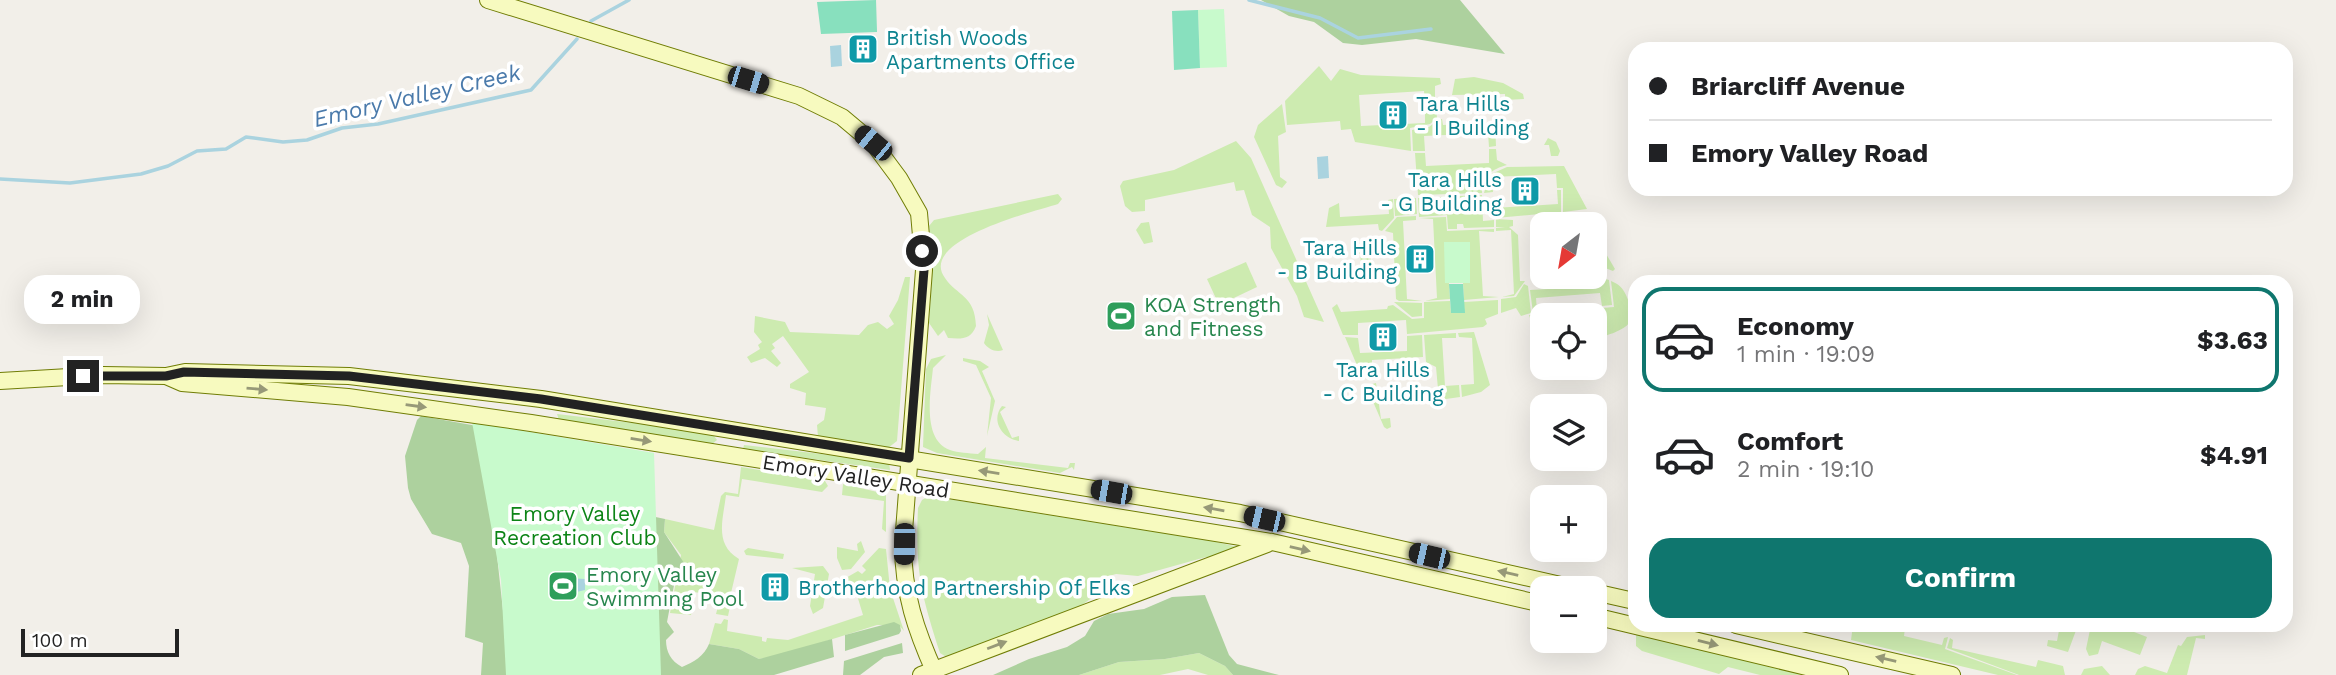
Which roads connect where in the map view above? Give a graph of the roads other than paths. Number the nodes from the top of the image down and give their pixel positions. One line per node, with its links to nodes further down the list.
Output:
1 (488, 0): 10 (main road)
2 (166, 376): 3 (main road, Emory Valley Road); 4 (main road, Emory Valley Road); 5 (main road, Emory Valley Road, one-way to 5)
3 (349, 376): 5 (main road); 6 (main road, Emory Valley Road)
4 (0, 381)
5 (348, 397): 7 (main road, Emory Valley Road, one-way to 7)
6 (541, 399): 7 (main road); 8 (main road, Emory Valley Road)
7 (531, 423): 9 (main road, Emory Valley Road, one-way to 9)
8 (733, 430): 9 (main road); 10 (main road, Emory Valley Road)
9 (728, 454): 11 (main road, Emory Valley Road)
10 (909, 458): 11 (main road); 13 (main road, Emory Valley Road, one-way to 10)
11 (908, 484): 12 (main road, Emory Valley Road); 22 (main road)
12 (1272, 542): 16 (main road, Emory Valley Road, one-way to 16); 22 (main road, one-way to 12)
13 (1530, 578)
14 (1607, 596): 15 (main road)
15 (1628, 600)
16 (1530, 601)
17 (1607, 619): 18 (main road, one-way to 18)
18 (1628, 624)
19 (1661, 632): 23 (main road, one-way to 23)
20 (1767, 632): 21 (main road)
21 (1839, 648): 23 (main road); 24 (main road, one-way to 21)
22 (930, 673)
23 (1836, 674)
24 (1952, 675)

